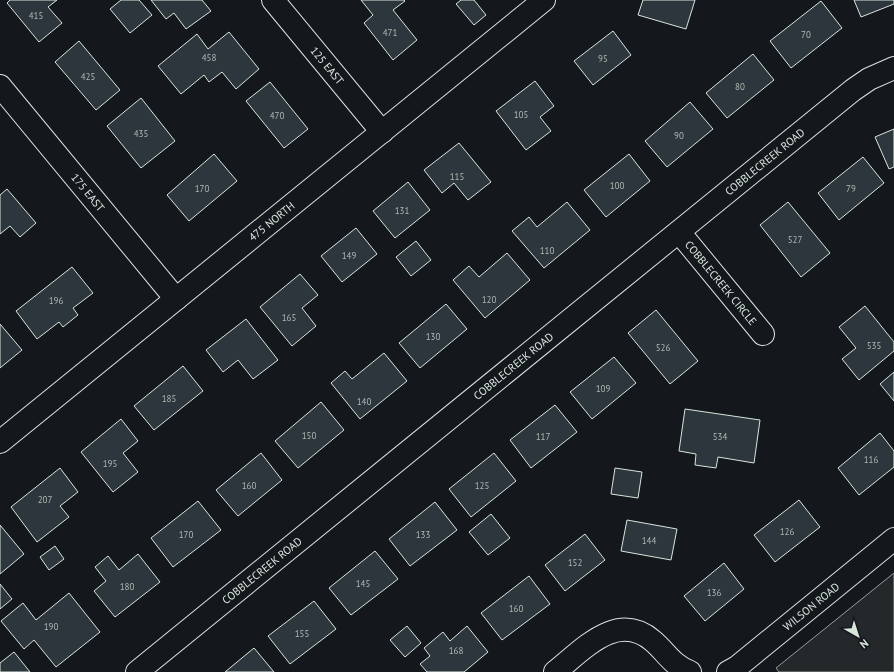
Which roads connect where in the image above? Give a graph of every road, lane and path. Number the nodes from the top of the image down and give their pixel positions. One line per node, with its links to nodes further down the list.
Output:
1 (273, 0): 5 (street, 125 EAST)
2 (544, 0): 5 (street, 475 NORTH)
3 (894, 68): 6 (street, COBBLECREEK ROAD)
4 (0, 86): 7 (street, 175 EAST)
5 (382, 132): 7 (street, 475 NORTH)
6 (679, 232): 8 (street, COBBLECREEK CIRCLE); 11 (street, COBBLECREEK ROAD)
7 (176, 299): 9 (street, 475 NORTH)
8 (763, 334)
9 (0, 442)
10 (894, 539): 14 (street, WILSON ROAD)
11 (138, 672)
12 (555, 672): 13 (street)
13 (690, 672)
14 (728, 672)

